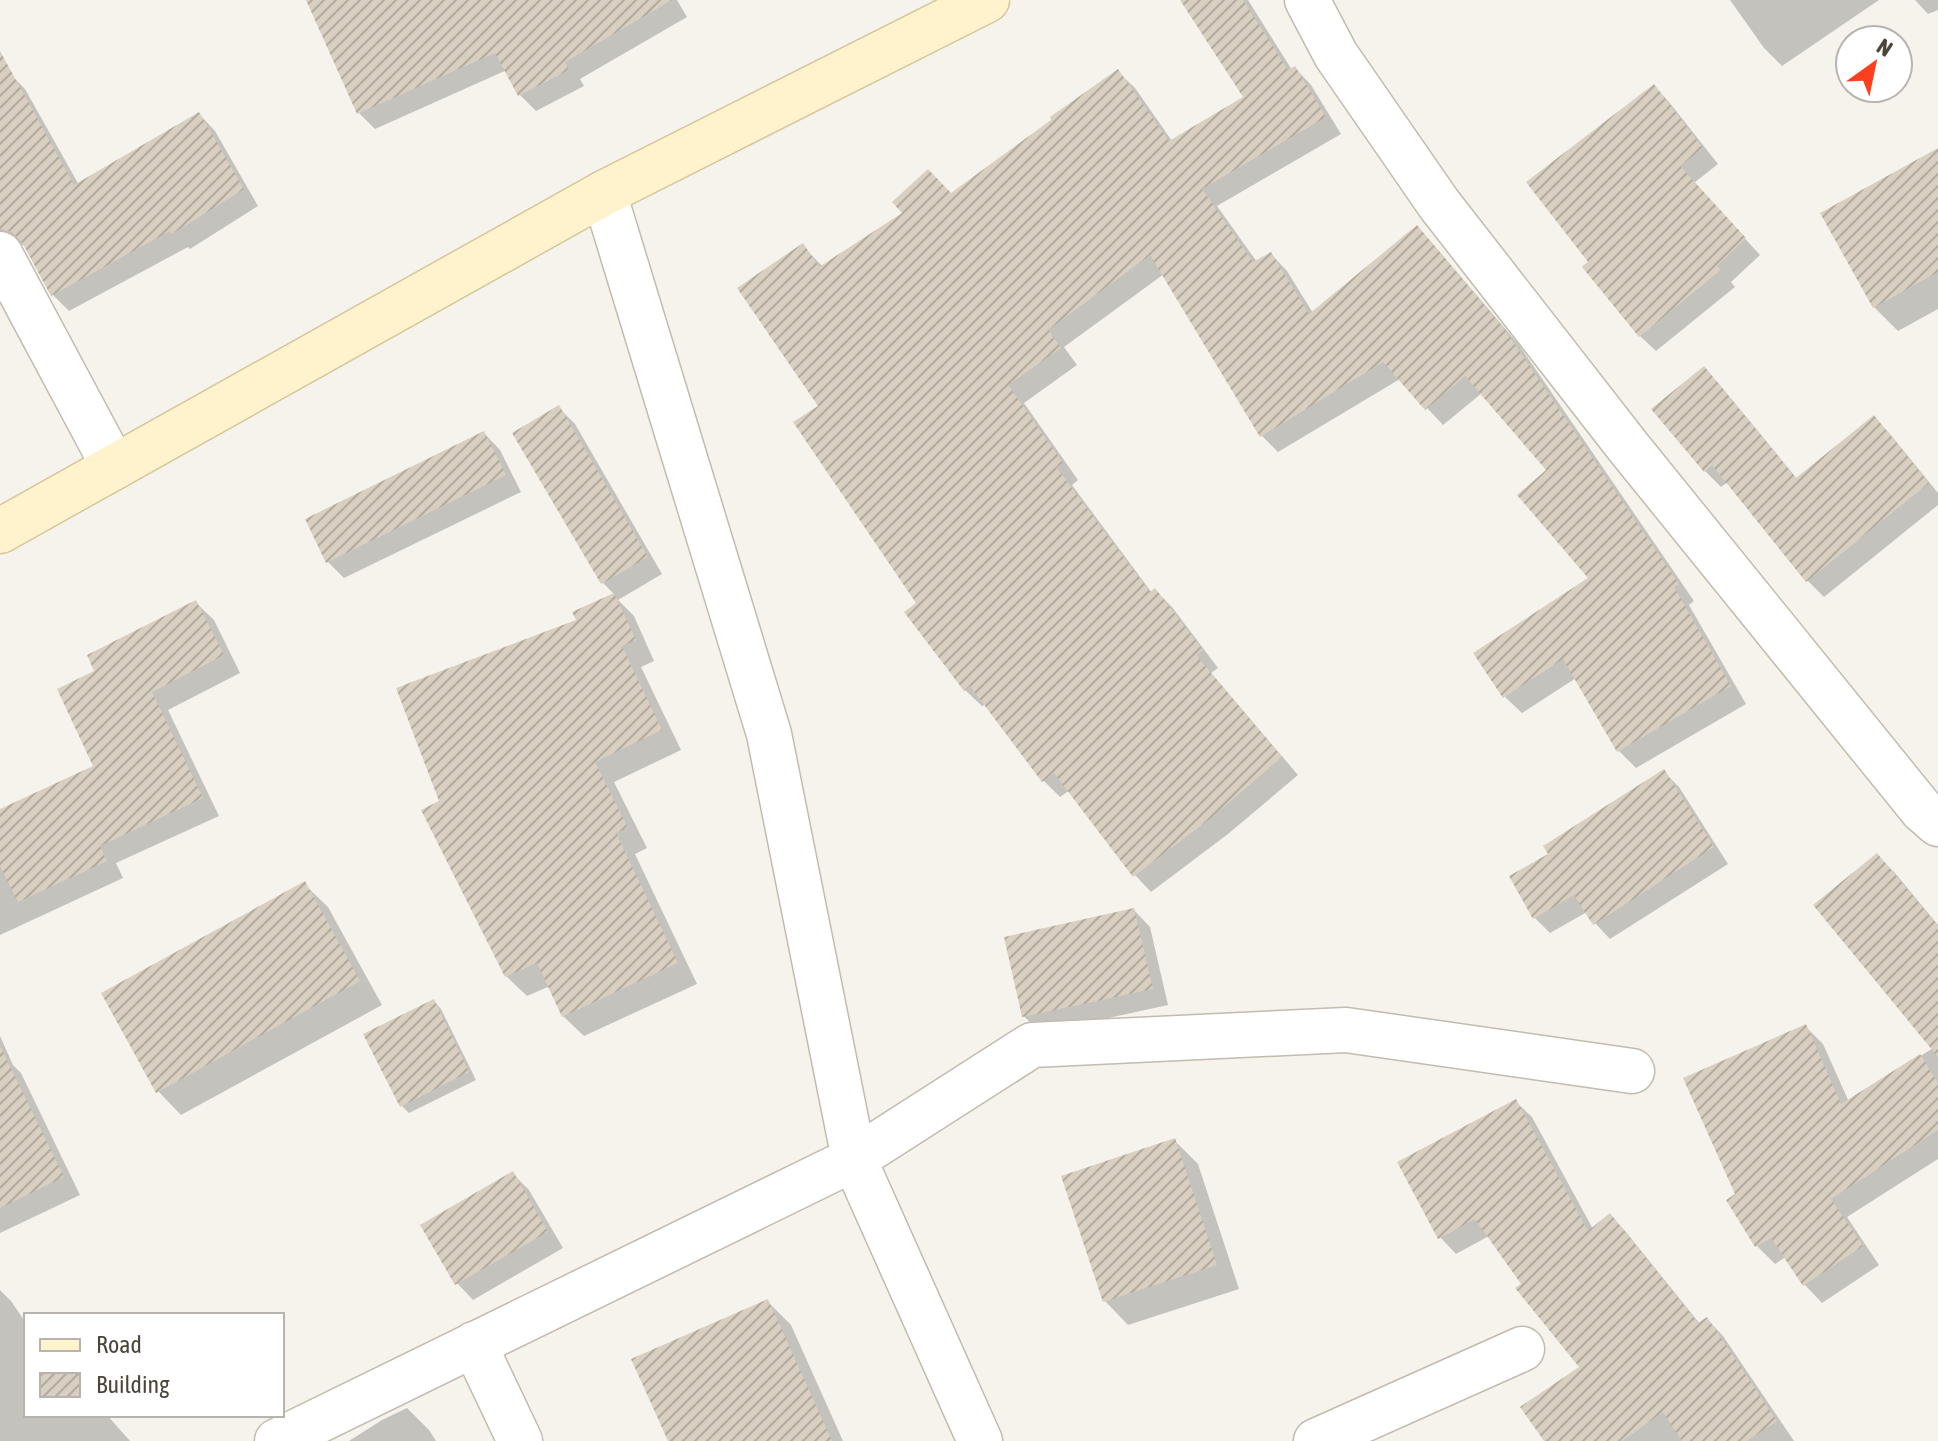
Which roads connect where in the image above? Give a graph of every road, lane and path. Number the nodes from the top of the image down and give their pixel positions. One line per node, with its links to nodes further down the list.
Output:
1 (987, 0): 3 (main road)
2 (1307, 0): 7 (street)
3 (604, 193): 5 (main road); 9 (street)
4 (0, 254): 5 (street)
5 (114, 467): 6 (main road)
6 (0, 531)
7 (1938, 824)
8 (1632, 1071): 9 (street)
9 (854, 1159): 10 (street); 14 (street)
10 (474, 1344): 12 (street); 13 (street)
11 (1522, 1349): 15 (street)
12 (277, 1441)
13 (520, 1441)
14 (980, 1441)
15 (1316, 1441)

